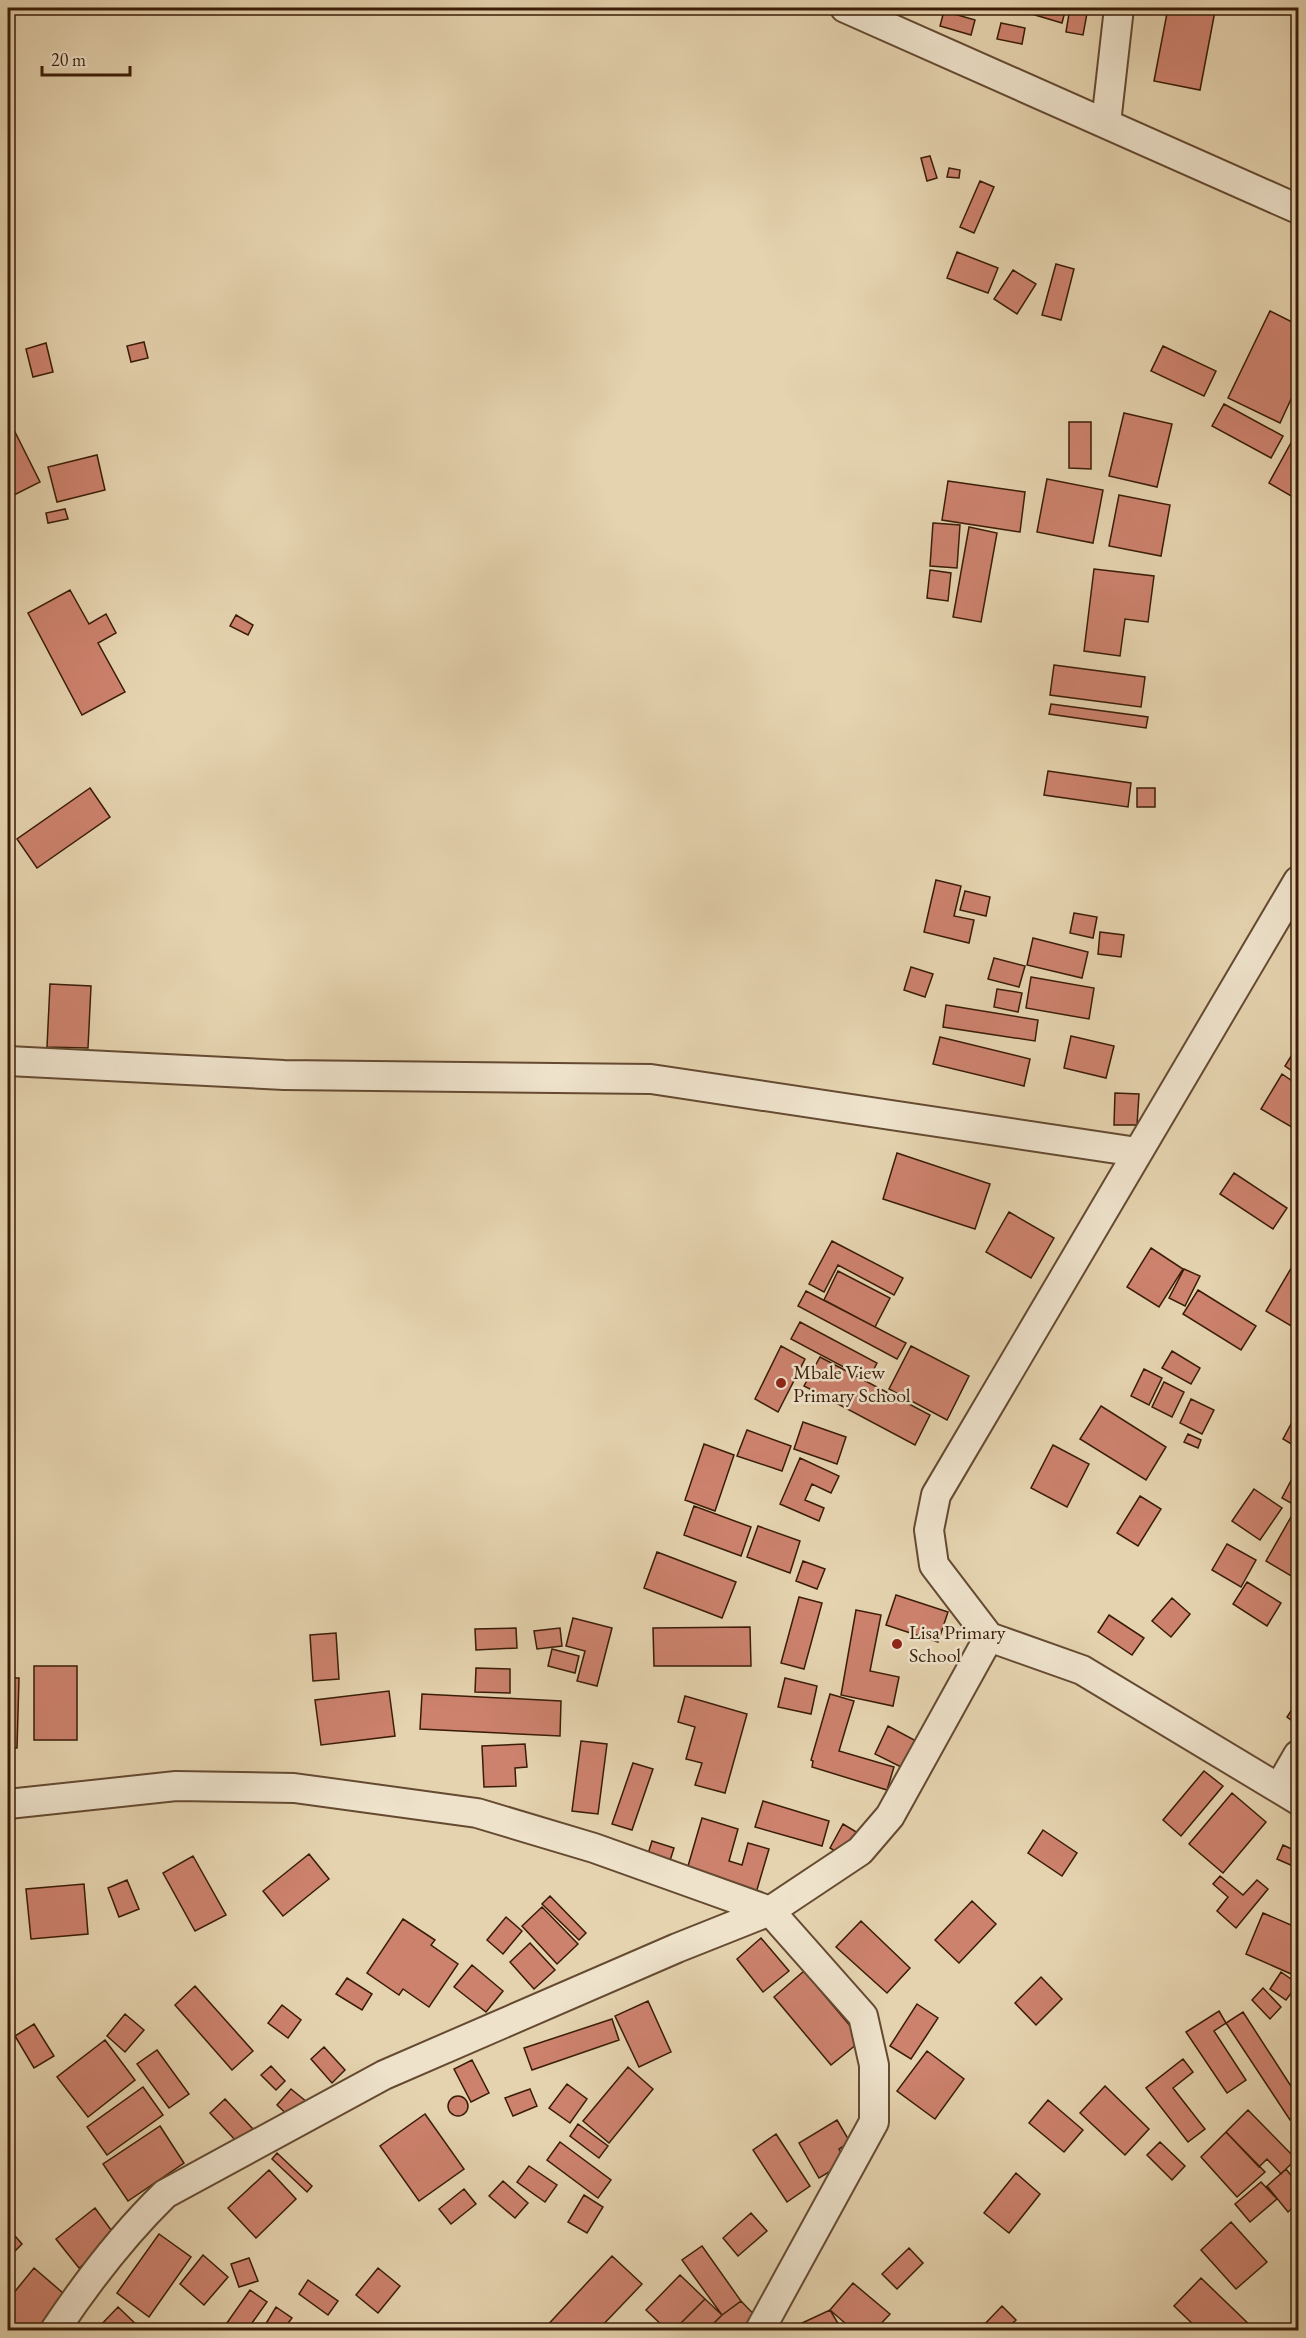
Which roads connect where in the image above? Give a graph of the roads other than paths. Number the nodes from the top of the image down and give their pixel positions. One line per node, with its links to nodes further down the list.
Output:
1 (845, 8): 3 (street)
2 (1119, 8): 3 (street)
3 (1106, 123): 4 (street)
4 (1299, 209)
5 (1299, 881): 7 (street)
6 (8, 1061): 7 (street)
7 (1137, 1152): 8 (street)
8 (990, 1637): 10 (street); 12 (street)
9 (1299, 1755): 10 (street)
10 (1289, 1794)
11 (8, 1804): 12 (street)
12 (770, 1911): 13 (street); 14 (street)
13 (55, 2331)
14 (760, 2331)

